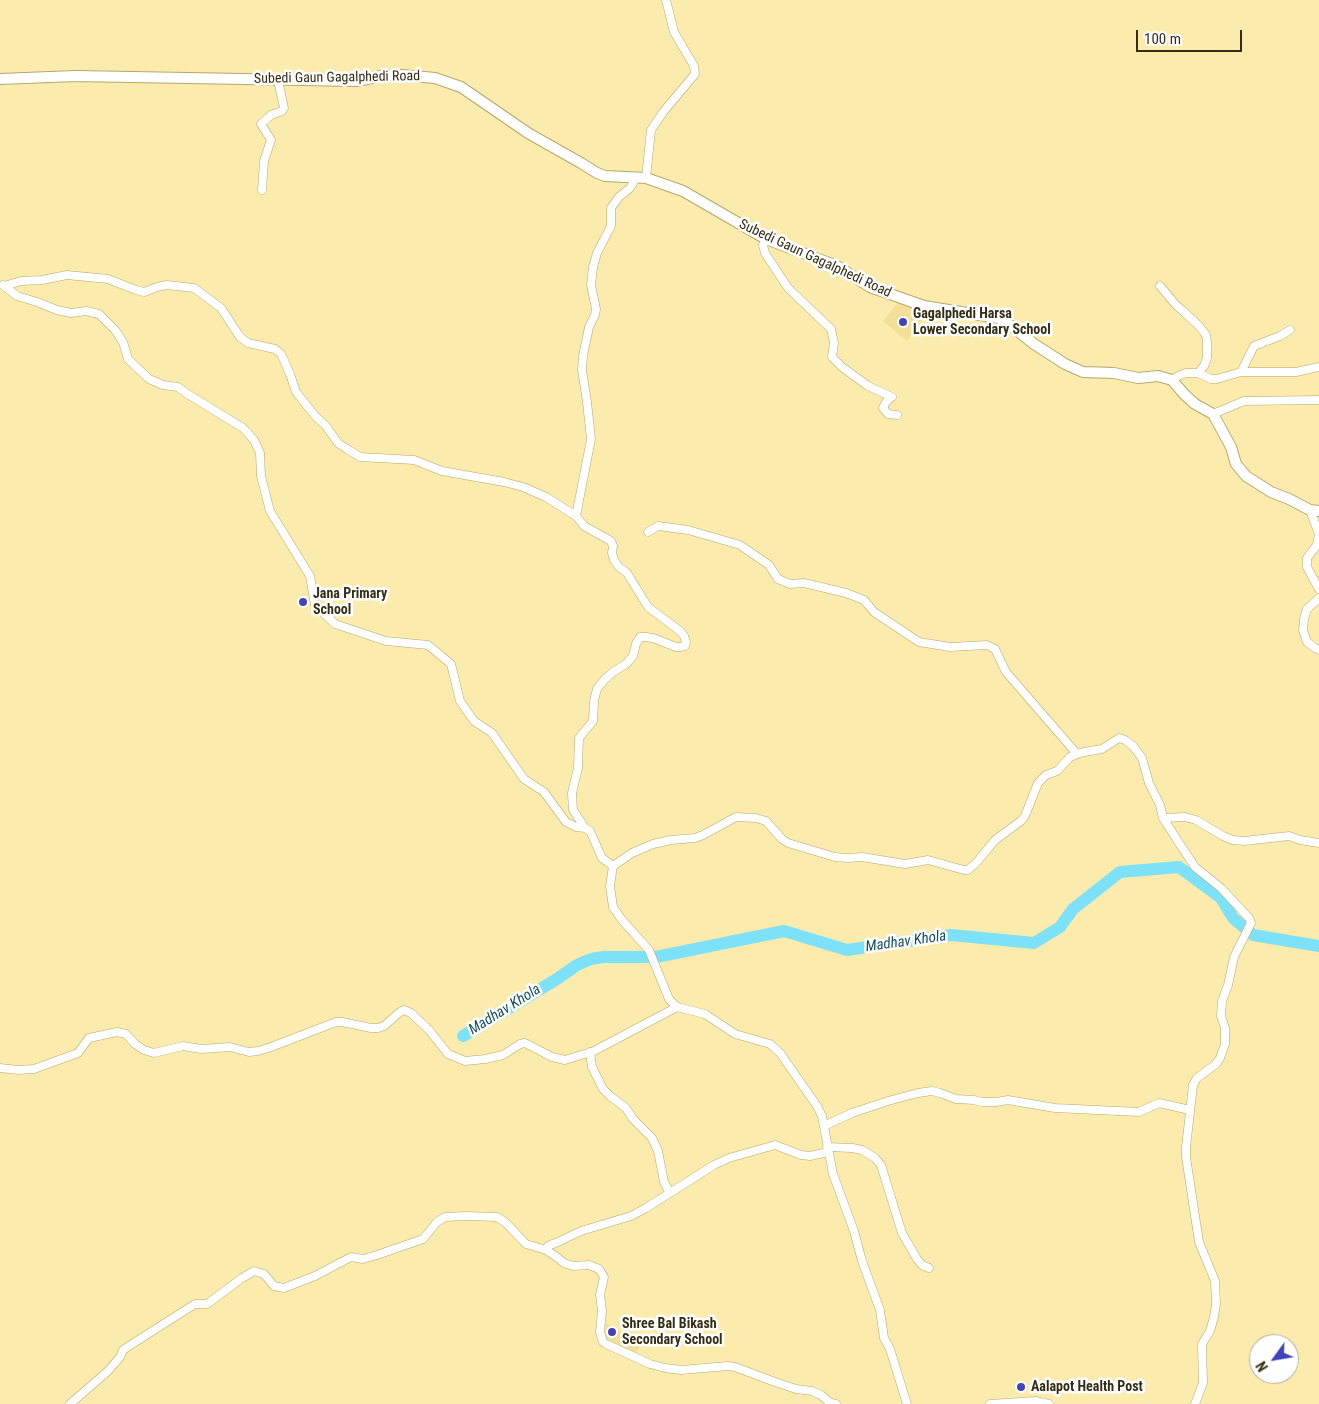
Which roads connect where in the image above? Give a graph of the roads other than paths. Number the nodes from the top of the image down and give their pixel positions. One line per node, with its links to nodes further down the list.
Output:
1 (666, 0): 4 (street)
2 (0, 79): 3 (street, Subedi Gaun Gagalphedi Road)
3 (279, 80): 4 (street, Subedi Gaun Gagalphedi Road); 5 (street)
4 (641, 178): 6 (street, Subedi Gaun Gagalphedi Road); 18 (street)
5 (262, 190)
6 (766, 239): 13 (street, Subedi Gaun Gagalphedi Road); 16 (street)
7 (2, 285): 18 (street); 25 (street)
8 (1160, 286): 12 (street)
9 (1290, 330): 11 (street)
10 (1319, 367): 11 (street)
11 (1241, 372): 12 (street)
12 (1198, 373): 13 (street)
13 (1172, 380): 15 (street)
14 (1319, 400): 15 (street)
15 (1213, 414): 17 (street)
16 (897, 415)
17 (1314, 511): 20 (street)
18 (576, 516): 25 (street)
19 (648, 532): 23 (street)
20 (1319, 589)
21 (1319, 598): 22 (street)
22 (1319, 650)
23 (1077, 754): 24 (street); 27 (street)
24 (1163, 818): 26 (street); 31 (street)
25 (585, 828): 27 (street)
26 (1319, 843)
27 (612, 866): 28 (street)
28 (677, 1007): 29 (street); 32 (street)
29 (590, 1052): 30 (street); 34 (street)
30 (0, 1068)
31 (1190, 1110): 32 (street); 42 (street)
32 (824, 1126): 33 (street)
33 (827, 1149): 34 (street); 36 (street); 39 (street)
34 (670, 1193): 35 (street)
35 (546, 1250): 37 (street); 38 (street)
36 (929, 1268)
37 (70, 1404)
38 (836, 1404)
39 (907, 1404)
40 (990, 1404): 41 (street)
41 (1048, 1404)
42 (1195, 1404)

